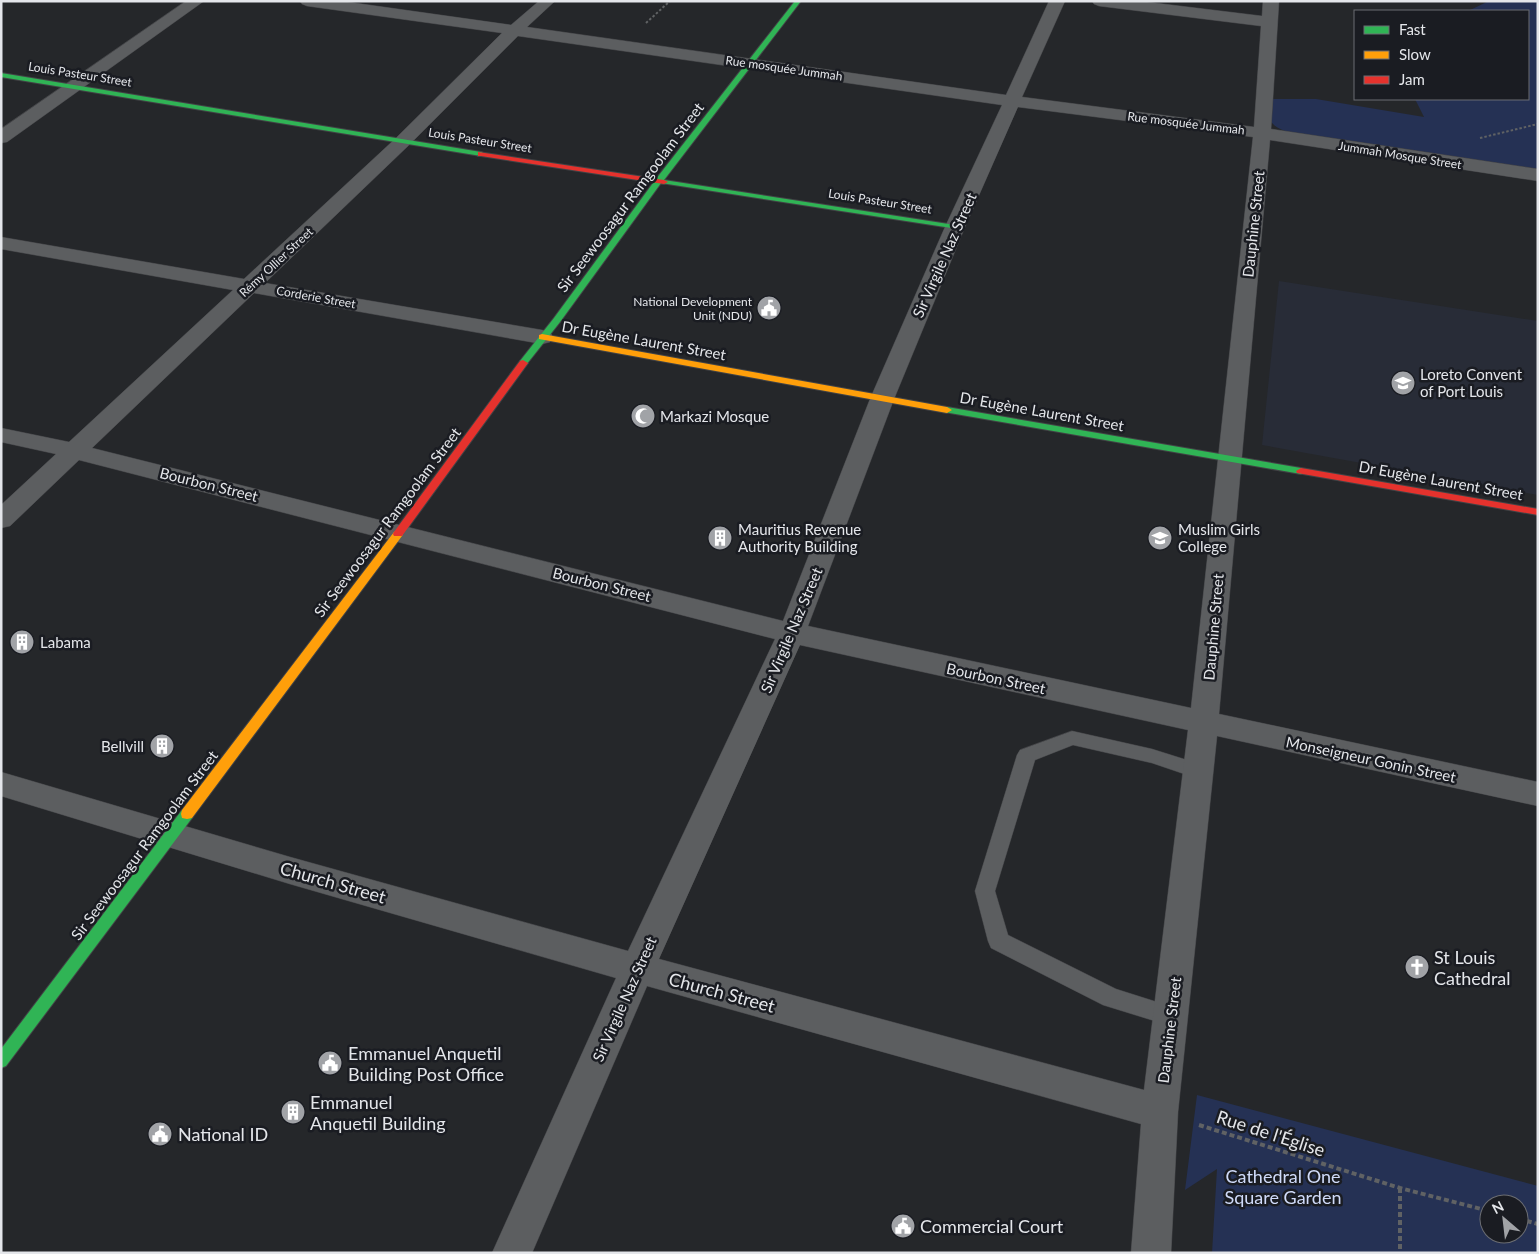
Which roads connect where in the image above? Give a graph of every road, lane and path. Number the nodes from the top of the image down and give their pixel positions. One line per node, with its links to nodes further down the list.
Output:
1 (197, 1): 11 (street)
2 (307, 1): 8 (street, Rue mosquée Jummah)
3 (548, 1): 8 (street, Rémy Ollier Street)
4 (798, 1): 9 (main road, Sir Seewoosagur Ramgoolam Street)
5 (1057, 1): 12 (street, Sir Virgile Naz Street)
6 (1099, 1): 7 (street)
7 (1271, 12): 13 (street, Dauphine Street)
8 (515, 30): 9 (street, Rue mosquée Jummah); 15 (street, Rémy Ollier Street)
9 (752, 63): 12 (street, Rue mosquée Jummah); 17 (main road, Sir Seewoosagur Ramgoolam Street)
10 (1, 75): 11 (main road, Louis Pasteur Street)
11 (72, 87): 14 (street); 15 (main road, Louis Pasteur Street)
12 (1014, 101): 13 (street, Rue mosquée Jummah); 18 (street, Sir Virgile Naz Street)
13 (1262, 133): 16 (street, Jummah Mosque Street); 25 (street, Dauphine Street)
14 (1, 138)
15 (402, 142): 17 (main road, Louis Pasteur Street); 20 (street, Rémy Ollier Street)
16 (1538, 175)
17 (659, 181): 18 (main road, Louis Pasteur Street); 21 (main road, Sir Seewoosagur Ramgoolam Street)
18 (954, 227): 22 (street, Sir Virgile Naz Street)
19 (1, 243): 20 (street, Corderie Street)
20 (251, 286): 21 (street, Corderie Street); 24 (street, Rémy Ollier Street)
21 (542, 337): 22 (main road, Dr Eugène Laurent Street); 28 (main road, Sir Seewoosagur Ramgoolam Street)
22 (882, 399): 25 (main road, Dr Eugène Laurent Street); 29 (street, Sir Virgile Naz Street)
23 (1, 435): 24 (street, Bourbon Street)
24 (75, 451): 27 (street, Rémy Ollier Street); 28 (street, Bourbon Street)
25 (1229, 459): 26 (main road, Dr Eugène Laurent Street); 30 (street, Dauphine Street)
26 (1538, 512)
27 (1, 520)
28 (399, 532): 29 (street, Bourbon Street); 34 (main road, Sir Seewoosagur Ramgoolam Street)
29 (792, 633): 30 (street, Bourbon Street); 35 (street, Sir Virgile Naz Street)
30 (1204, 723): 31 (street, Dauphine Street); 33 (street, Monseigneur Gonin Street)
31 (1199, 771): 36 (street, Dauphine Street); 36 (lane)
32 (1, 784): 34 (street, Church Street)
33 (1538, 794)
34 (170, 836): 35 (street, Church Street); 37 (main road, Sir Seewoosagur Ramgoolam Street)
35 (637, 968): 38 (street, Church Street); 41 (street, Sir Virgile Naz Street)
36 (1171, 1016): 38 (street, Dauphine Street)
37 (1, 1061)
38 (1160, 1112): 39 (path, Rue de l'Église); 42 (street, Dauphine Street)
39 (1400, 1188): 40 (path, Rue de l'Église); 43 (path)
40 (1479, 1208)
41 (512, 1253)
42 (1151, 1253)
43 (1400, 1253)

